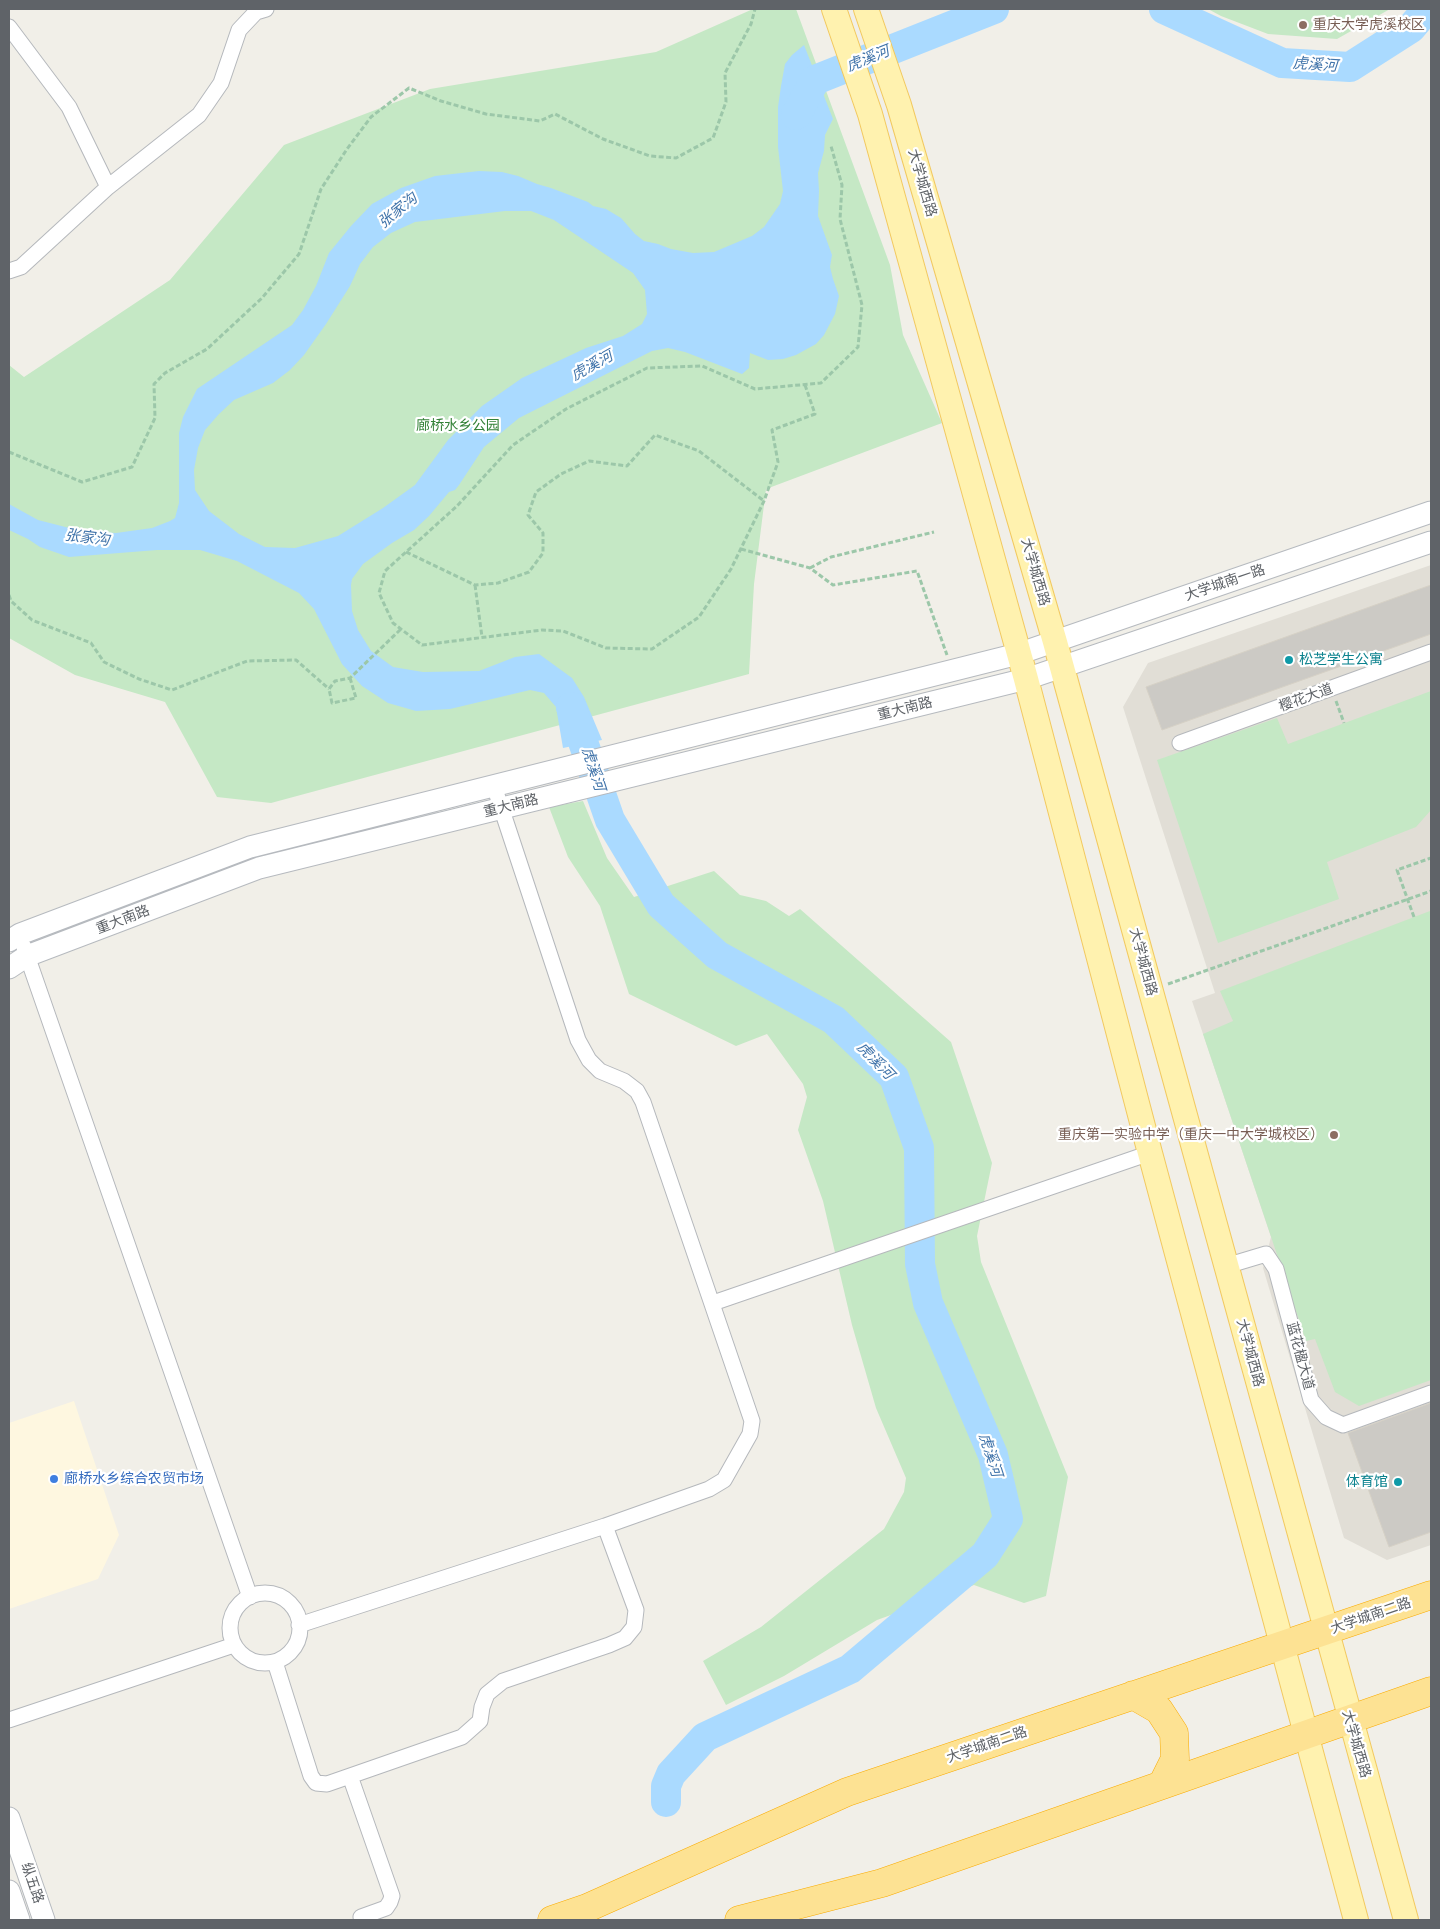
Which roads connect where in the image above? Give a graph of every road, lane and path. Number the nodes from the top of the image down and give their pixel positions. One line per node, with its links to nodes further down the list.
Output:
1 (266, 9): 8 (street)
2 (755, 9): 11 (path)
3 (834, 9): 25 (main road)
4 (866, 9): 23 (main road, 大学城西路)
5 (9, 27): 6 (street)
6 (14, 46): 8 (street)
7 (831, 146): 10 (path)
8 (108, 187): 9 (street)
9 (9, 271)
10 (805, 385): 12 (path); 17 (path)
11 (9, 452)
12 (764, 501): 16 (path); 19 (path)
13 (1431, 512): 23 (main road, 大学城南一路)
14 (934, 532): 18 (path)
15 (1431, 542): 26 (main road, 大学城南一路)
16 (741, 549): 18 (path); 22 (path)
17 (406, 552): 19 (path); 21 (path)
18 (810, 568): 27 (path)
19 (475, 585): 22 (path)
20 (9, 595): 31 (path)
21 (401, 629): 22 (path); 28 (path)
22 (482, 637)
23 (1055, 642): 25 (main road, 大学城南一路); 26 (main road, 大学城西路)
24 (1431, 652): 30 (street, 樱花大道)
25 (1018, 654): 27 (main road, 重大南路); 29 (main road)
26 (1062, 668): 29 (main road, 大学城南一路); 43 (main road, 大学城西路)
27 (952, 671): 34 (main road, 重大南路)
28 (350, 678): 31 (path); 31 (path)
29 (1026, 680): 35 (main road, 重大南路); 44 (main road)
30 (1331, 688): 32 (path); 33 (street, 樱花大道)
31 (329, 689)
32 (1344, 723)
33 (1180, 743)
34 (494, 786): 35 (street); 40 (main road, 重大南路)
35 (501, 808): 41 (main road, 重大南路); 46 (street)
36 (1431, 858): 38 (path)
37 (1431, 891): 38 (path)
38 (1407, 900): 39 (path); 43 (path)
39 (1414, 917)
40 (14, 938): 41 (street)
41 (27, 956): 42 (main road, 重大南路); 50 (street)
42 (9, 968)
43 (1151, 990): 45 (main road, 大学城西路)
44 (1150, 1153): 46 (street); 54 (main road)
45 (1226, 1266): 47 (street, 蓝花楹大道); 52 (main road, 大学城西路)
46 (713, 1303): 48 (street)
47 (1431, 1393)
48 (605, 1526): 51 (street); 61 (street)
49 (1431, 1595): 52 (highway, 大学城南二路)
50 (250, 1597): 51 (street); 53 (street)
51 (299, 1625): 55 (street)
52 (1325, 1631): 54 (highway, 大学城南二路); 58 (main road, 大学城西路)
53 (234, 1645): 55 (street); 59 (street)
54 (1282, 1646): 57 (highway, 大学城南二路); 60 (main road)
55 (275, 1662): 61 (street)
56 (1431, 1691): 58 (highway)
57 (1133, 1695): 62 (highway); 68 (highway, 大学城南二路)
58 (1350, 1719): 60 (highway); 71 (main road, 大学城西路)
59 (9, 1720)
60 (1305, 1734): 62 (highway); 70 (main road)
61 (350, 1776): 67 (street)
62 (1162, 1785): 69 (highway)
63 (9, 1818): 66 (main road, 纵五路)
64 (9, 1891): 65 (main road, 纵五路)
65 (19, 1920)
66 (44, 1920)
67 (362, 1920)
68 (552, 1920)
69 (739, 1920)
70 (1356, 1920)
71 (1406, 1920)

